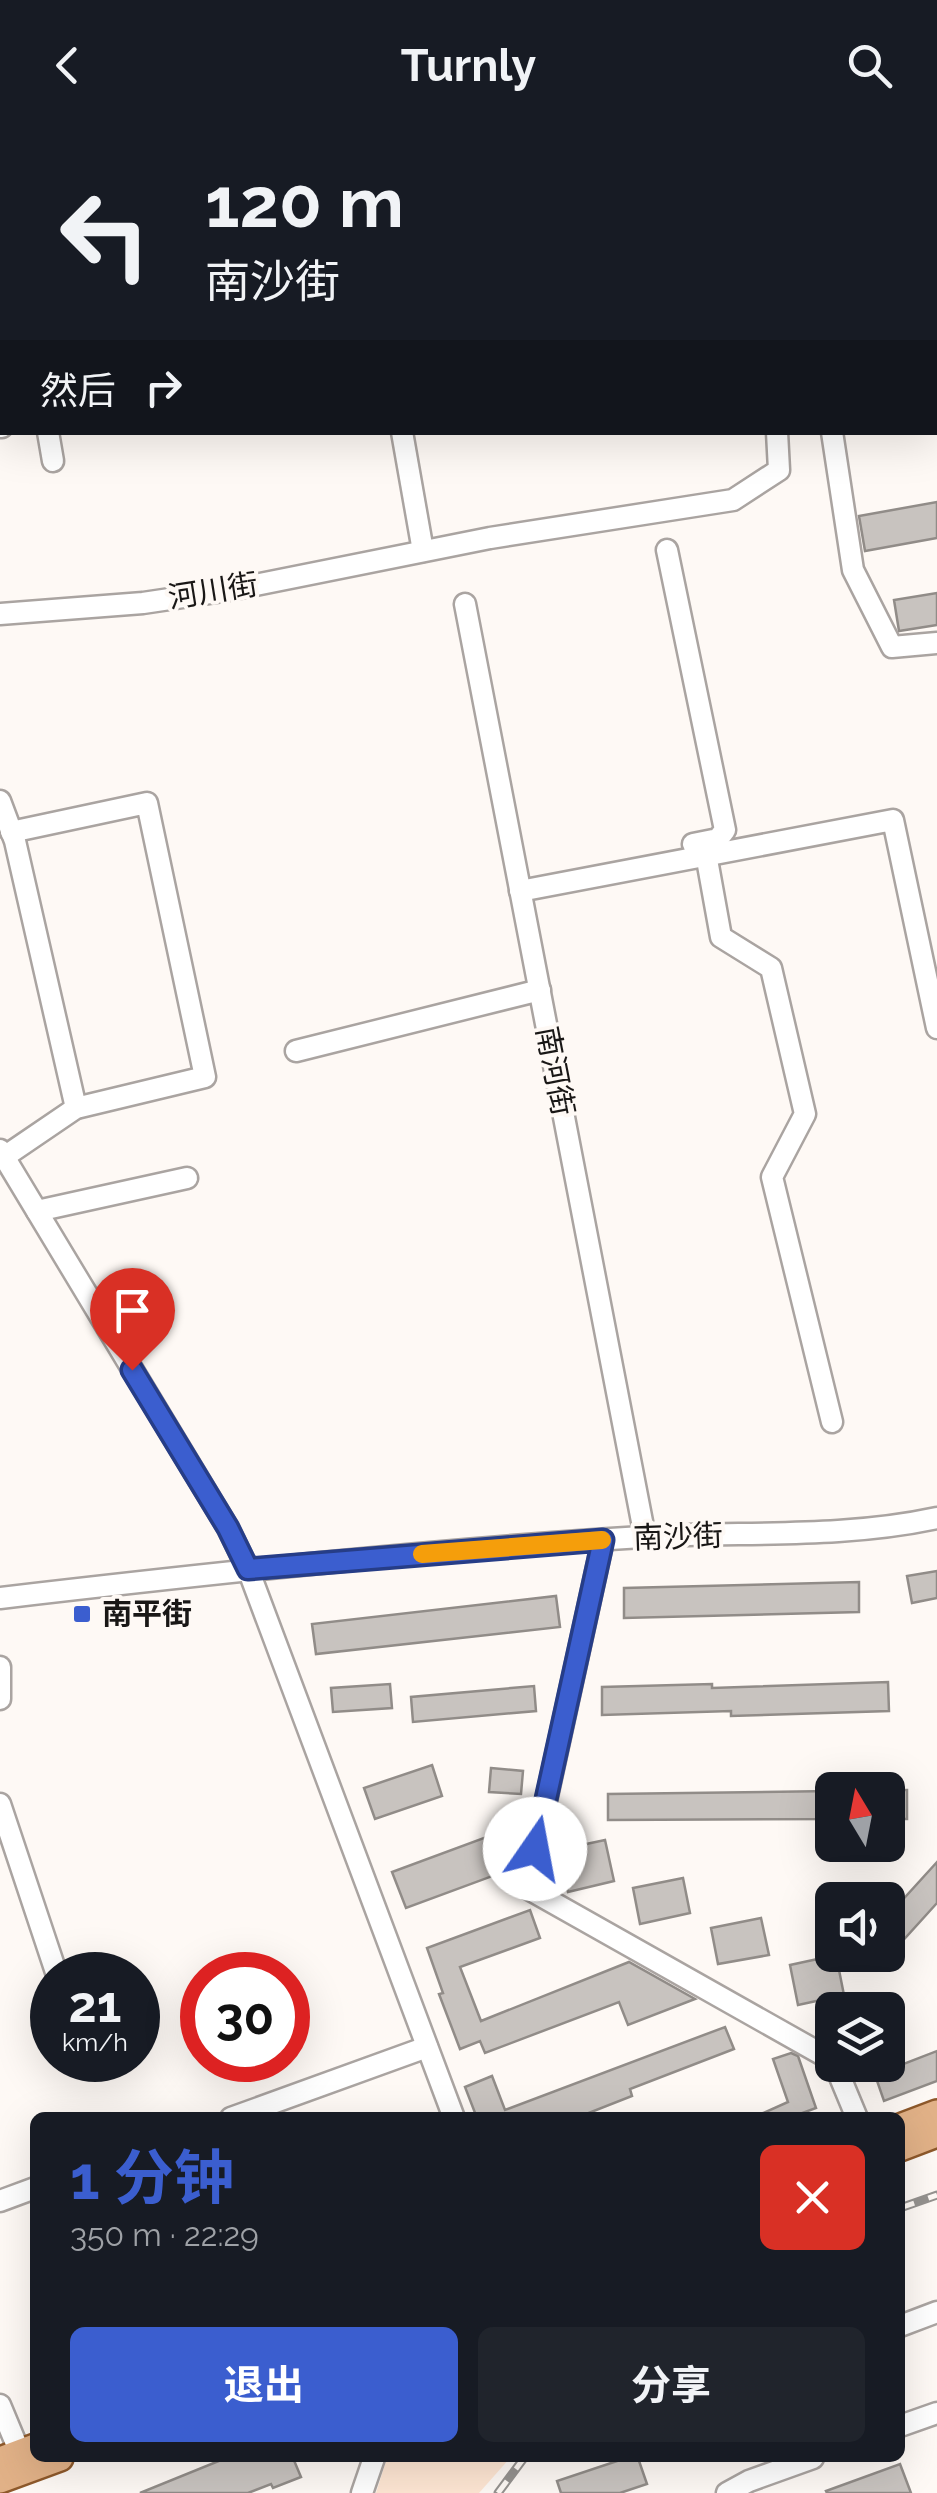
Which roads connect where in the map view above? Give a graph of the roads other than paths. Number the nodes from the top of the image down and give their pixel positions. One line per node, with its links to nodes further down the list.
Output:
1 (49, 435): 5 (street)
2 (403, 435): 6 (street)
3 (777, 435): 6 (street, 河川街)
4 (832, 435): 10 (street)
5 (53, 461)
6 (423, 550): 9 (street, 河川街)
7 (667, 550): 14 (street)
8 (465, 604): 15 (street, 南河街)
9 (0, 614)
10 (937, 643)
11 (0, 801): 12 (street)
12 (11, 832): 19 (street); 19 (street)
13 (706, 854): 14 (street); 17 (street); 23 (street)
14 (616, 872): 15 (street)
15 (520, 891): 16 (street, 南河街)
16 (540, 990): 18 (street); 25 (street, 南河街)
17 (937, 1028)
18 (296, 1051)
19 (76, 1108): 20 (street)
20 (2, 1154): 22 (street)
21 (187, 1178): 22 (street)
22 (37, 1211): 27 (street)
23 (832, 1422)
24 (937, 1518): 25 (street, 南沙街)
25 (645, 1537): 26 (street, 南沙街)
26 (603, 1540): 27 (street, 南沙街); 34 (street)
27 (248, 1569): 28 (street, 南沙街); 33 (street)
28 (0, 1598)
29 (0, 1667): 30 (street)
30 (0, 1698)
31 (0, 1804): 32 (street)
32 (50, 1952)
33 (427, 2047): 36 (street); 37 (street)
34 (815, 2052)
35 (842, 2082): 38 (street)
36 (248, 2112)
37 (452, 2112)
38 (855, 2112)
39 (937, 2113): 40 (main road)
40 (905, 2124)
41 (937, 2134): 42 (main road)
42 (905, 2146)
43 (30, 2190): 44 (street)
44 (0, 2201)
45 (937, 2312): 46 (street)
46 (905, 2324)
47 (0, 2405): 50 (street)
48 (937, 2413): 49 (street)
49 (905, 2424)
50 (18, 2454)
51 (49, 2462): 54 (main road)
52 (373, 2462): 55 (street)
53 (801, 2462): 56 (street)
54 (0, 2480)
55 (362, 2493)
56 (727, 2493)

